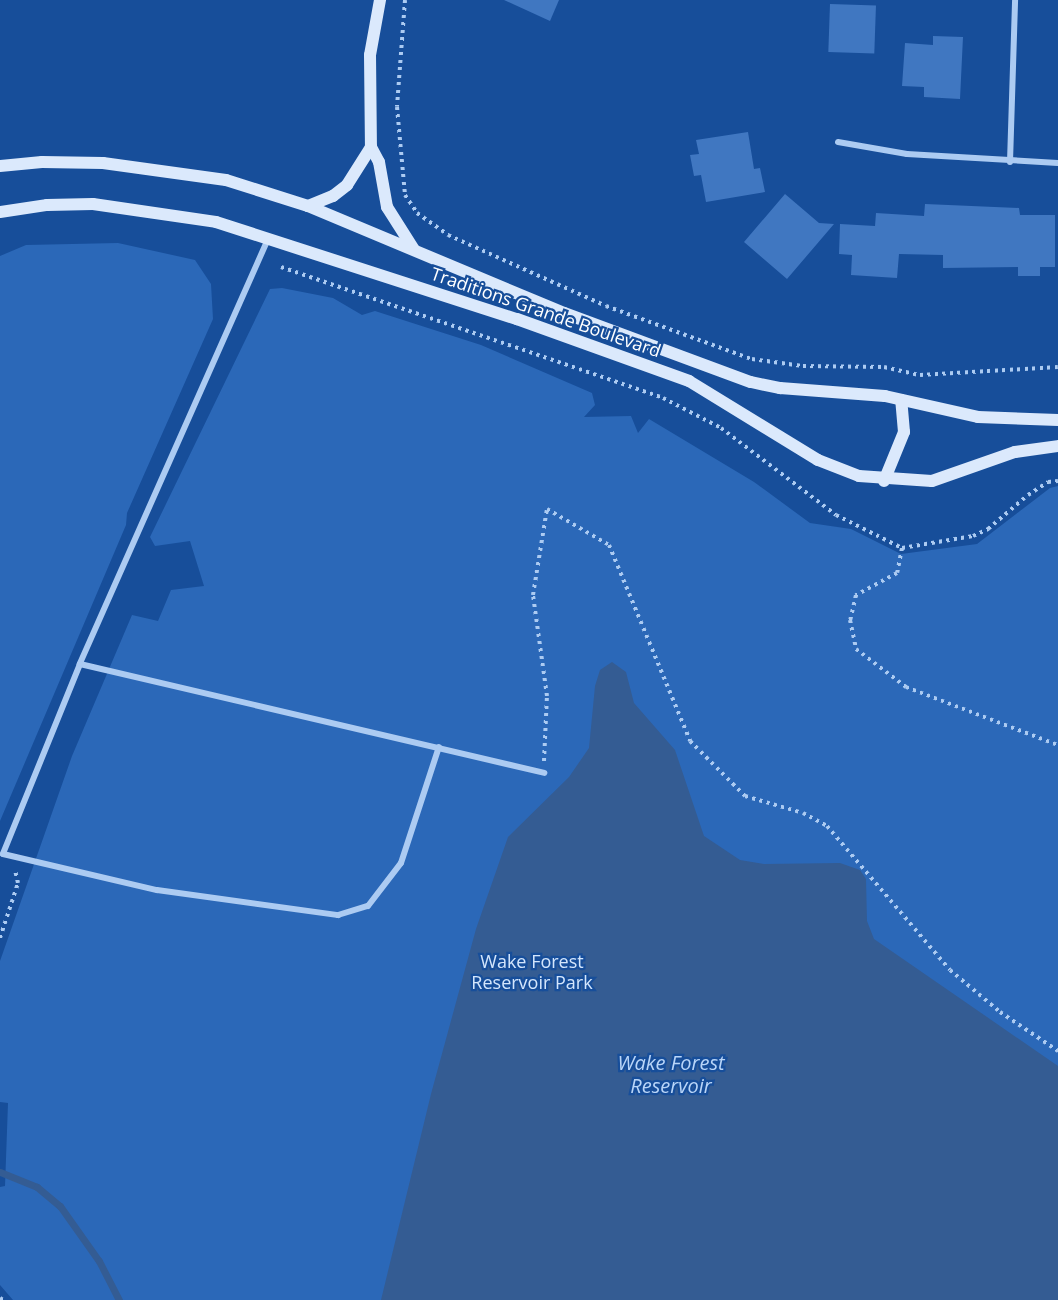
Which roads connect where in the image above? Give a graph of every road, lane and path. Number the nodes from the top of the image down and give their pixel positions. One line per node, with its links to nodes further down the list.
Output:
1 (380, 0): 5 (main road)
2 (405, 0): 11 (path)
3 (1015, 0): 6 (street)
4 (838, 142): 6 (street)
5 (371, 147): 9 (main road); 14 (main road)
6 (1010, 162): 7 (street)
7 (1058, 164)
8 (0, 166): 9 (main road, Traditions Grande Boulevard)
9 (308, 206): 14 (main road, Traditions Grande Boulevard)
10 (0, 212): 12 (main road, Traditions Grande Boulevard)
11 (448, 235): 13 (path); 18 (path)
12 (268, 238): 23 (main road, Traditions Grande Boulevard); 25 (street)
13 (446, 241)
14 (414, 250): 19 (main road, Traditions Grande Boulevard)
15 (281, 267): 17 (path)
16 (422, 310): 17 (path)
17 (420, 316): 24 (path)
18 (1058, 367)
19 (901, 400): 20 (main road, Traditions Grande Boulevard); 23 (main road)
20 (1058, 420)
21 (1058, 446): 23 (main road, Traditions Grande Boulevard)
22 (1058, 480): 24 (path)
23 (884, 481)
24 (902, 548): 26 (path)
25 (80, 664): 27 (street); 29 (street)
26 (1058, 746)
27 (439, 747): 28 (street); 29 (street)
28 (544, 773): 31 (path)
29 (12, 856): 30 (path)
30 (0, 938)
31 (1058, 1051)

